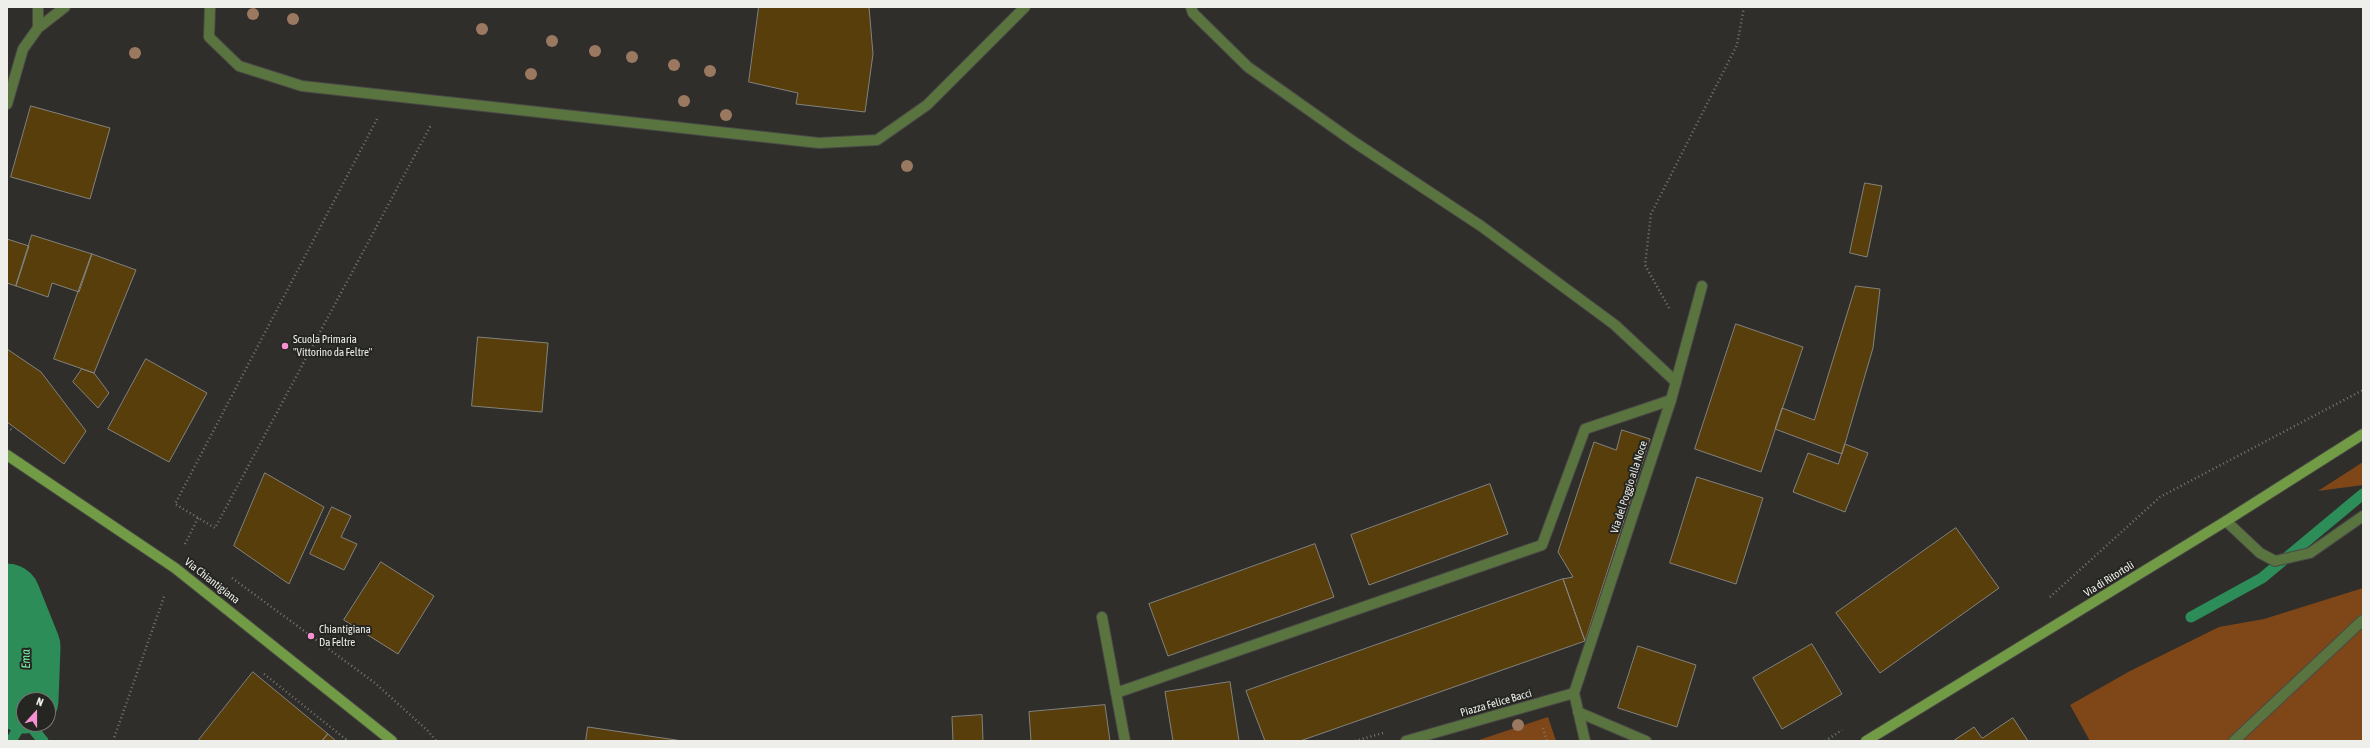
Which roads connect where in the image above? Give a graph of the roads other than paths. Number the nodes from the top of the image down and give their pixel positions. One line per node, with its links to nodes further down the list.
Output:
1 (38, 7): 6 (street)
2 (65, 7): 6 (street)
3 (210, 7): 4 (street)
4 (1025, 7)
5 (1191, 7): 9 (street)
6 (38, 28): 7 (street)
7 (7, 104)
8 (1702, 286): 9 (street, Via del Poggio alla Noce)
9 (1676, 382): 10 (street, Via del Poggio alla Noce)
10 (1671, 400): 17 (street); 18 (street, Via del Poggio alla Noce)
11 (2363, 434): 14 (street, Via di Ritortoli)
12 (7, 455): 20 (street, Via Chiantigiana)
13 (2363, 516): 14 (street)
14 (2226, 521): 25 (street, Via di Ritortoli)
15 (1102, 617): 17 (street)
16 (2363, 620): 26 (street)
17 (1116, 693): 21 (street)
18 (1574, 693): 19 (street); 22 (street, Piazza Felice Bacci)
19 (1578, 712): 23 (street); 24 (street)
20 (392, 741)
21 (1125, 741)
22 (1406, 741)
23 (1585, 741)
24 (1646, 741)
25 (1866, 741)
26 (2234, 741)

